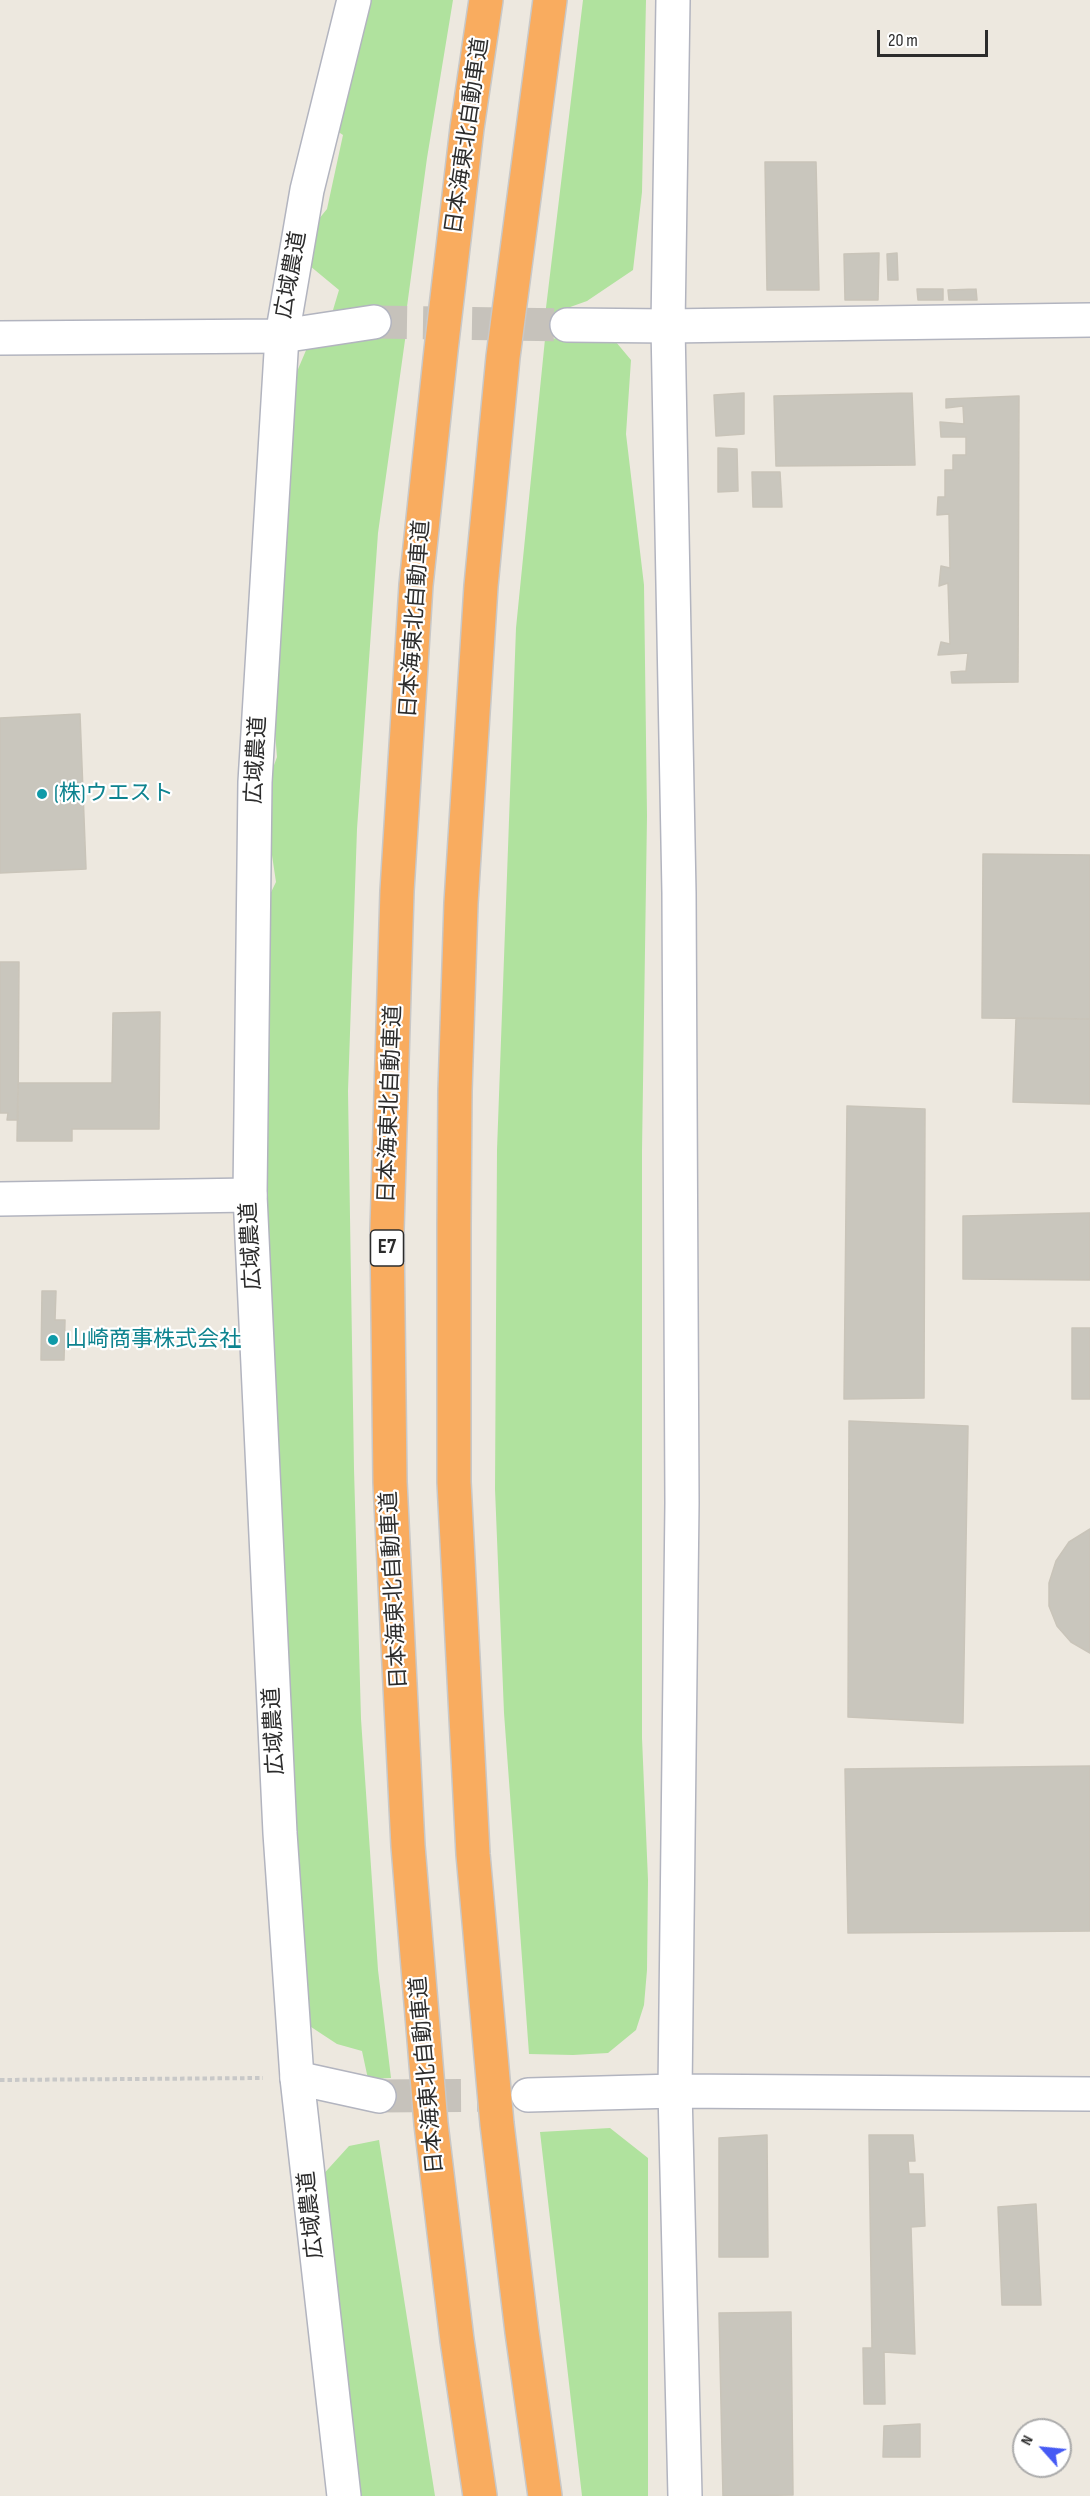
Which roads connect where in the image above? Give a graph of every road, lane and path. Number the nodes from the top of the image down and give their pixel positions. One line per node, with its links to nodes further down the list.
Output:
1 (354, 0): 9 (street, 広域農道)
2 (486, 0): 20 (highway, 日本海東北自動車道 / E7)
3 (550, 0): 21 (highway)
4 (673, 0): 8 (street)
5 (1090, 320): 8 (street)
6 (374, 322): 9 (street)
7 (567, 325): 8 (street)
8 (668, 326): 15 (street)
9 (282, 336): 10 (street); 11 (street, 広域農道)
10 (0, 338)
11 (250, 1195): 12 (street); 13 (street, 広域農道)
12 (0, 1199)
13 (297, 2078): 14 (path); 18 (street); 19 (street, 広域農道)
14 (0, 2080)
15 (675, 2091): 16 (street); 17 (street); 22 (street)
16 (1090, 2094)
17 (528, 2095)
18 (379, 2096)
19 (344, 2496)
20 (480, 2496)
21 (545, 2496)
22 (685, 2496)

